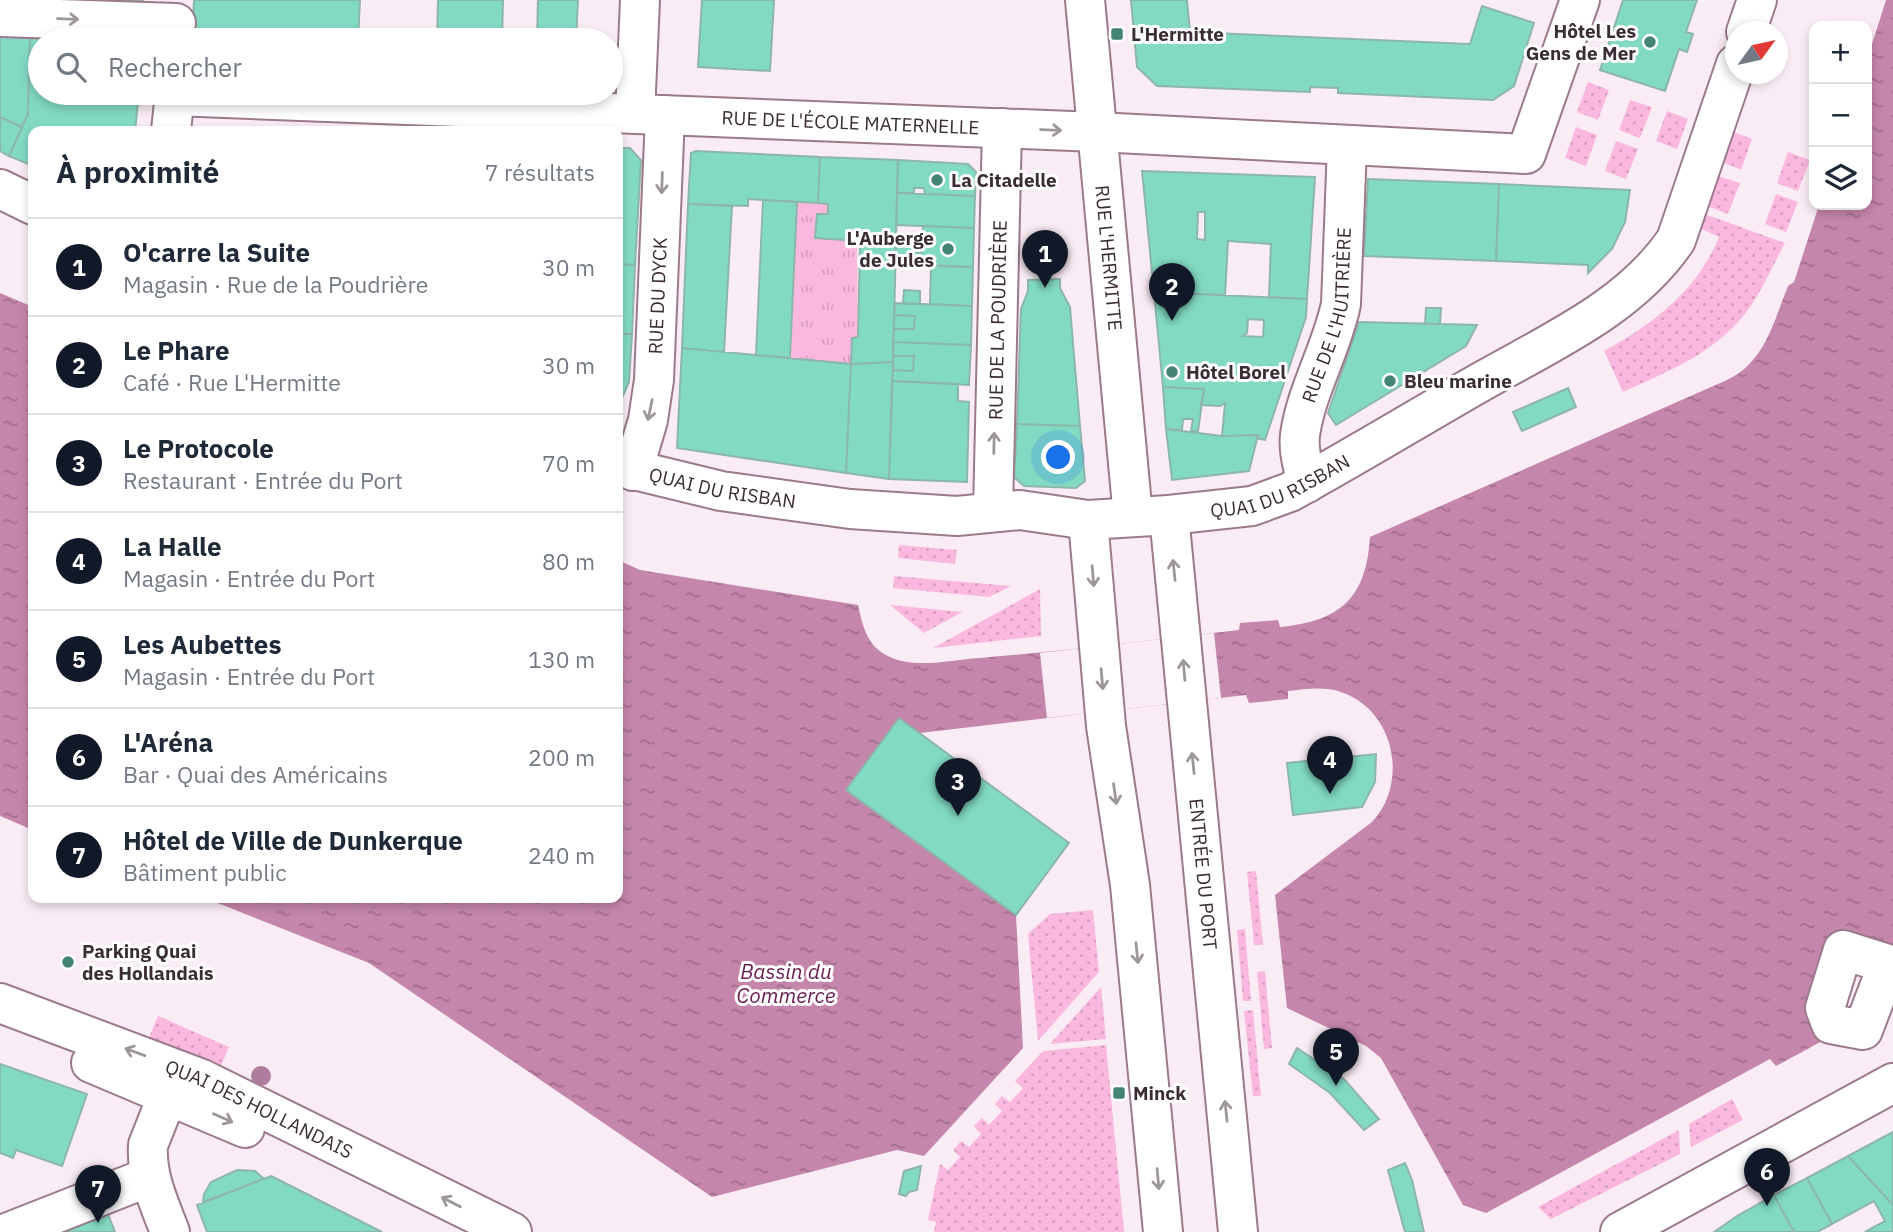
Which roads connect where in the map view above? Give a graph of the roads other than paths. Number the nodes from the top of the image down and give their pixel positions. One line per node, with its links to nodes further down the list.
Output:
1 (640, 0): 10 (street, RUE DU DYCK)
2 (1085, 0): 12 (street, RUE L'HERMITTE)
3 (1580, 0): 13 (street, RUE DE L'ÉCOLE MATERNELLE)
4 (1757, 0): 7 (street)
5 (0, 17): 6 (street, one-way to 6)
6 (176, 21)
7 (1750, 21)
8 (1728, 84): 17 (street, QUAI DU RISBAN)
9 (173, 107): 10 (street, RUE DE L'ÉCOLE MATERNELLE)
10 (650, 115): 11 (street, RUE DE L'ÉCOLE MATERNELLE); 16 (street, RUE DU DYCK, one-way to 16)
11 (1002, 128): 12 (street, RUE DE L'ÉCOLE MATERNELLE, one-way to 12); 18 (street, RUE DE LA POUDRIÈRE, one-way to 11)
12 (1097, 132): 13 (street, RUE DE L'ÉCOLE MATERNELLE); 19 (street, RUE L'HERMITTE)
13 (1347, 145): 17 (street, RUE DE L'HUITRIÈRE)
14 (0, 189): 15 (street)
15 (28, 203)
16 (625, 468): 18 (street, QUAI DU RISBAN)
17 (1307, 483): 19 (street, QUAI DU RISBAN)
18 (993, 511): 20 (street, QUAI DU RISBAN)
19 (1151, 516): 20 (street, QUAI DU RISBAN); 31 (street, ENTRÉE DU PORT, one-way to 19)
20 (1088, 520): 30 (street, one-way to 30)
21 (0, 1003): 23 (street, QUAI DES HOLLANDAIS, one-way to 21)
22 (0, 1030): 23 (street, QUAI DES HOLLANDAIS)
23 (173, 1082): 25 (street); 28 (street, QUAI DES HOLLANDAIS, one-way to 28); 29 (street, QUAI DES HOLLANDAIS, one-way to 23)
24 (1893, 1083): 32 (street)
25 (149, 1177): 26 (street); 27 (street)
26 (9, 1232)
27 (170, 1232)
28 (454, 1232)
29 (512, 1232)
30 (1163, 1232)
31 (1238, 1232)
32 (1620, 1232)

